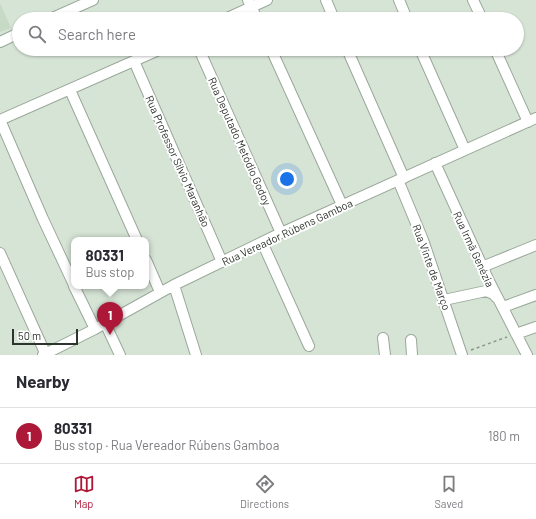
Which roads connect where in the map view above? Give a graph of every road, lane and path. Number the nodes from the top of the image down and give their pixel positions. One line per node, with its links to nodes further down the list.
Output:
1 (92, 0): 7 (street)
2 (267, 0): 6 (street)
3 (326, 0): 9 (street)
4 (399, 0): 10 (street)
5 (473, 0): 11 (street)
6 (250, 3): 8 (street)
7 (65, 12)
8 (236, 12)
9 (331, 12)
10 (404, 12)
11 (479, 12)
12 (12, 36): 13 (street)
13 (0, 42)
14 (145, 56): 20 (street)
15 (202, 56): 28 (street, Rua Deputado Metódio Godoy)
16 (273, 56): 27 (street)
17 (350, 56): 26 (street, Rua Vinte de Março)
18 (423, 56): 24 (street)
19 (499, 56): 23 (street)
20 (134, 61): 21 (street); 33 (street, Rua Professor Sílvio Maranhão)
21 (70, 90): 22 (street); 29 (street)
22 (0, 120): 36 (street)
23 (532, 120): 24 (street, Rua Vereador Rúbens Gamboa)
24 (465, 150): 25 (street, Rua Vereador Rúbens Gamboa)
25 (435, 163): 26 (street, Rua Vereador Rúbens Gamboa); 35 (street, Rua Irmã Genézia)
26 (401, 179): 27 (street, Rua Vereador Rúbens Gamboa); 41 (street, Rua Vinte de Março)
27 (342, 205): 28 (street, Rua Vereador Rúbens Gamboa)
28 (281, 232): 30 (street, Rua Vereador Rúbens Gamboa)
29 (136, 237)
30 (262, 242): 33 (street, Rua Vereador Rúbens Gamboa); 49 (street)
31 (536, 245): 35 (street)
32 (0, 253): 51 (street)
33 (222, 262): 37 (street, Rua Vereador Rúbens Gamboa)
34 (149, 267): 39 (street)
35 (482, 267): 42 (street, Rua Irmã Genézia)
36 (71, 280)
37 (174, 285): 39 (street, Rua Vereador Rúbens Gamboa); 53 (street)
38 (75, 289): 45 (street)
39 (160, 292): 43 (street, Rua Vereador Rúbens Gamboa)
40 (536, 295): 42 (street)
41 (444, 300): 42 (street); 50 (street, Rua Vinte de Março)
42 (503, 307): 46 (street, Rua Irmã Genézia)
43 (105, 323): 45 (street, Rua Vereador Rúbens Gamboa); 52 (street)
44 (536, 327): 46 (street)
45 (95, 329): 51 (street, Rua Vereador Rúbens Gamboa)
46 (516, 334): 50 (path); 56 (street, Rua Irmã Genézia)
47 (383, 338): 54 (street)
48 (410, 340): 55 (street)
49 (309, 346)
50 (462, 354)
51 (45, 355)
52 (120, 355)
53 (196, 355)
54 (385, 355)
55 (412, 355)
56 (527, 355)

